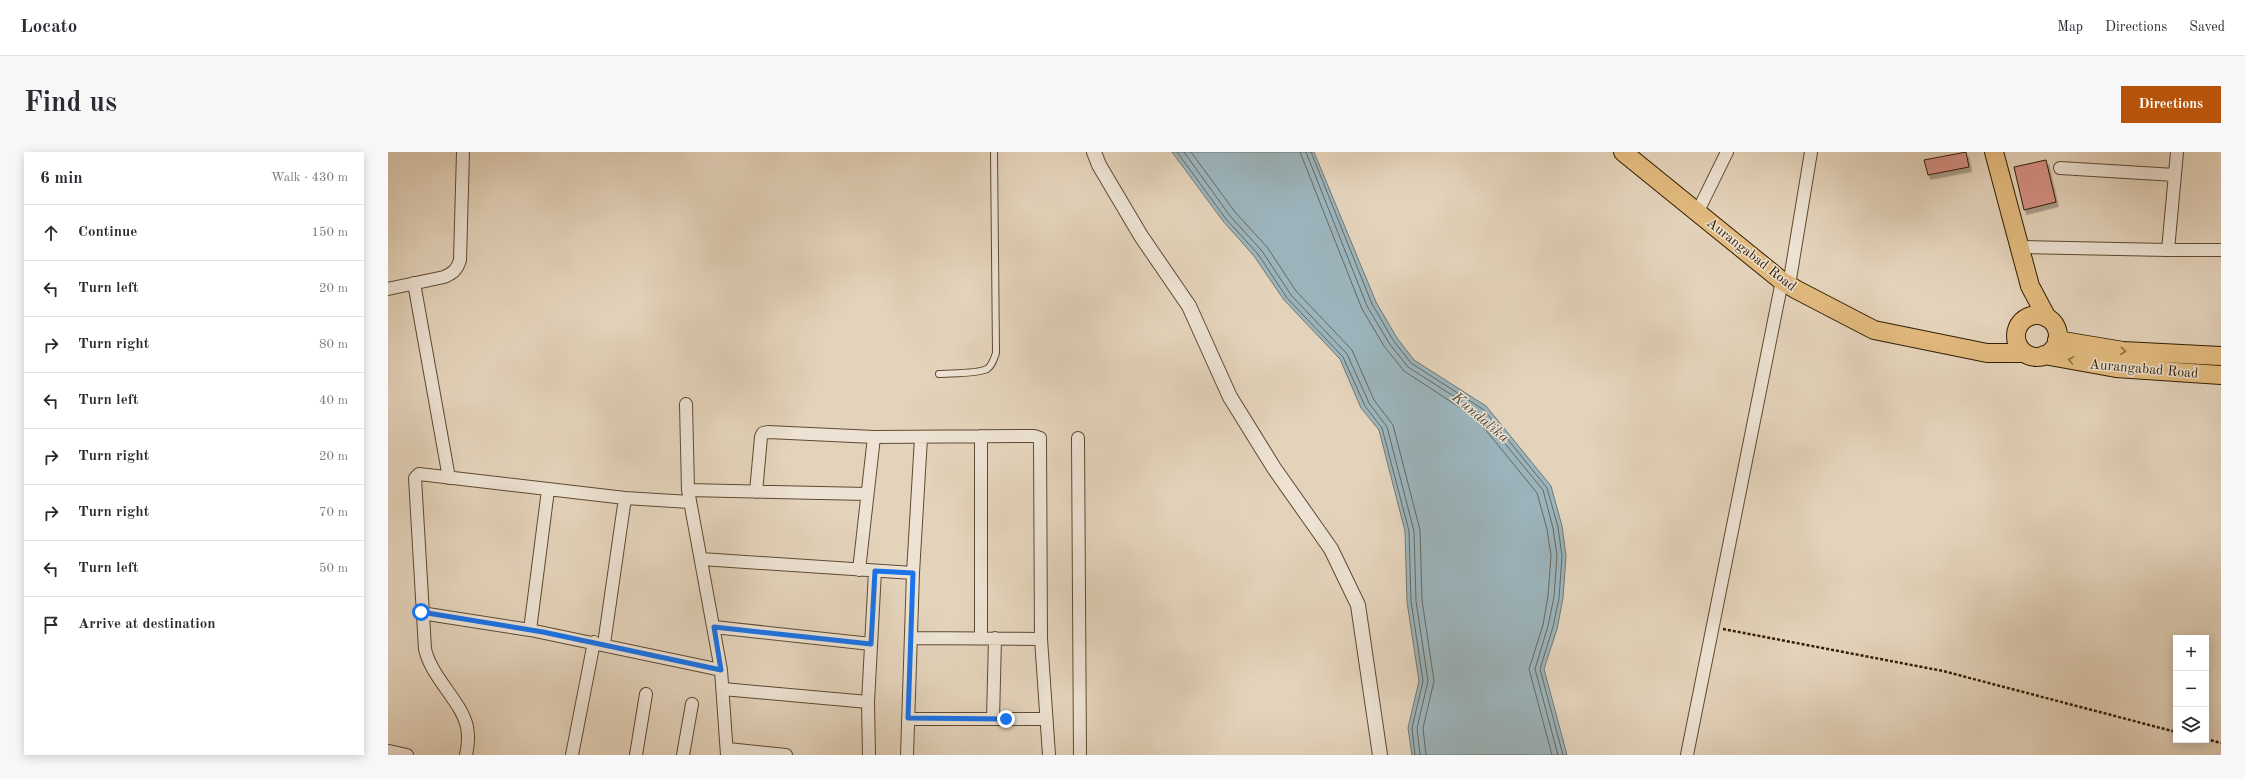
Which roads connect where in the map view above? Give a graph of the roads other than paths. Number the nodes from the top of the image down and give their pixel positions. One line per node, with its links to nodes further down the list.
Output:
1 (463, 152): 15 (street)
2 (994, 152): 26 (lane)
3 (1094, 152): 73 (street)
4 (1623, 152): 11 (main road, Aurangabad Road)
5 (1727, 152): 11 (street)
6 (1811, 152): 16 (street)
7 (1994, 152): 12 (main road)
8 (2177, 152): 10 (street)
9 (2060, 168): 10 (street)
10 (2175, 175): 13 (street)
11 (1698, 211): 16 (main road, Aurangabad Road)
12 (2021, 247): 13 (street); 17 (main road)
13 (2168, 250): 14 (street)
14 (2221, 250)
15 (414, 283): 18 (street); 33 (street)
16 (1786, 283): 23 (main road, Aurangabad Road); 74 (street)
17 (2030, 286): 19 (main road); 20 (main road)
18 (388, 289)
19 (2048, 318): 20 (main road); 21 (main road)
20 (2019, 328): 22 (main road); 23 (main road)
21 (2057, 340): 24 (main road); 25 (main road, Aurangabad Road, one-way to 25)
22 (2024, 352): 23 (main road, Aurangabad Road); 24 (main road)
23 (1987, 353)
24 (2044, 355): 27 (main road, Aurangabad Road, one-way to 24)
25 (2221, 356)
26 (939, 374)
27 (2221, 375)
28 (686, 404): 35 (street)
29 (981, 436): 31 (street); 47 (street); 50 (street)
30 (874, 437): 31 (street); 36 (street); 37 (street)
31 (922, 438): 43 (street)
32 (1078, 438): 72 (street)
33 (449, 478): 34 (street); 44 (street)
34 (548, 490): 38 (street); 46 (street)
35 (688, 490): 36 (street); 39 (street)
36 (756, 492): 37 (street)
37 (867, 494): 41 (street)
38 (625, 498): 39 (street); 51 (street)
39 (690, 502): 40 (street)
40 (701, 559): 41 (street); 45 (street)
41 (859, 570): 42 (street)
42 (875, 571): 43 (street); 52 (street)
43 (913, 573): 48 (street)
44 (421, 612): 46 (street); 64 (street)
45 (714, 627): 52 (street); 53 (street)
46 (530, 630): 51 (street)
47 (981, 637): 48 (street); 49 (street)
48 (911, 638): 58 (street)
49 (995, 638): 50 (street); 59 (street)
50 (1041, 639): 60 (street)
51 (599, 643): 53 (street); 65 (street)
52 (871, 644): 56 (street)
53 (721, 670): 54 (street)
54 (723, 689): 56 (street); 62 (street)
55 (646, 694): 66 (street)
56 (868, 702): 69 (street)
57 (692, 704): 67 (street)
58 (908, 718): 59 (street); 70 (street)
59 (993, 718): 60 (street)
60 (1046, 719): 71 (street)
61 (389, 751): 63 (street)
62 (727, 752): 68 (street)
63 (407, 755)
64 (466, 755)
65 (572, 755)
66 (636, 755)
67 (683, 755)
68 (786, 755)
69 (869, 755)
70 (907, 755)
71 (1049, 755)
72 (1080, 755)
73 (1380, 755)
74 (1687, 755)

